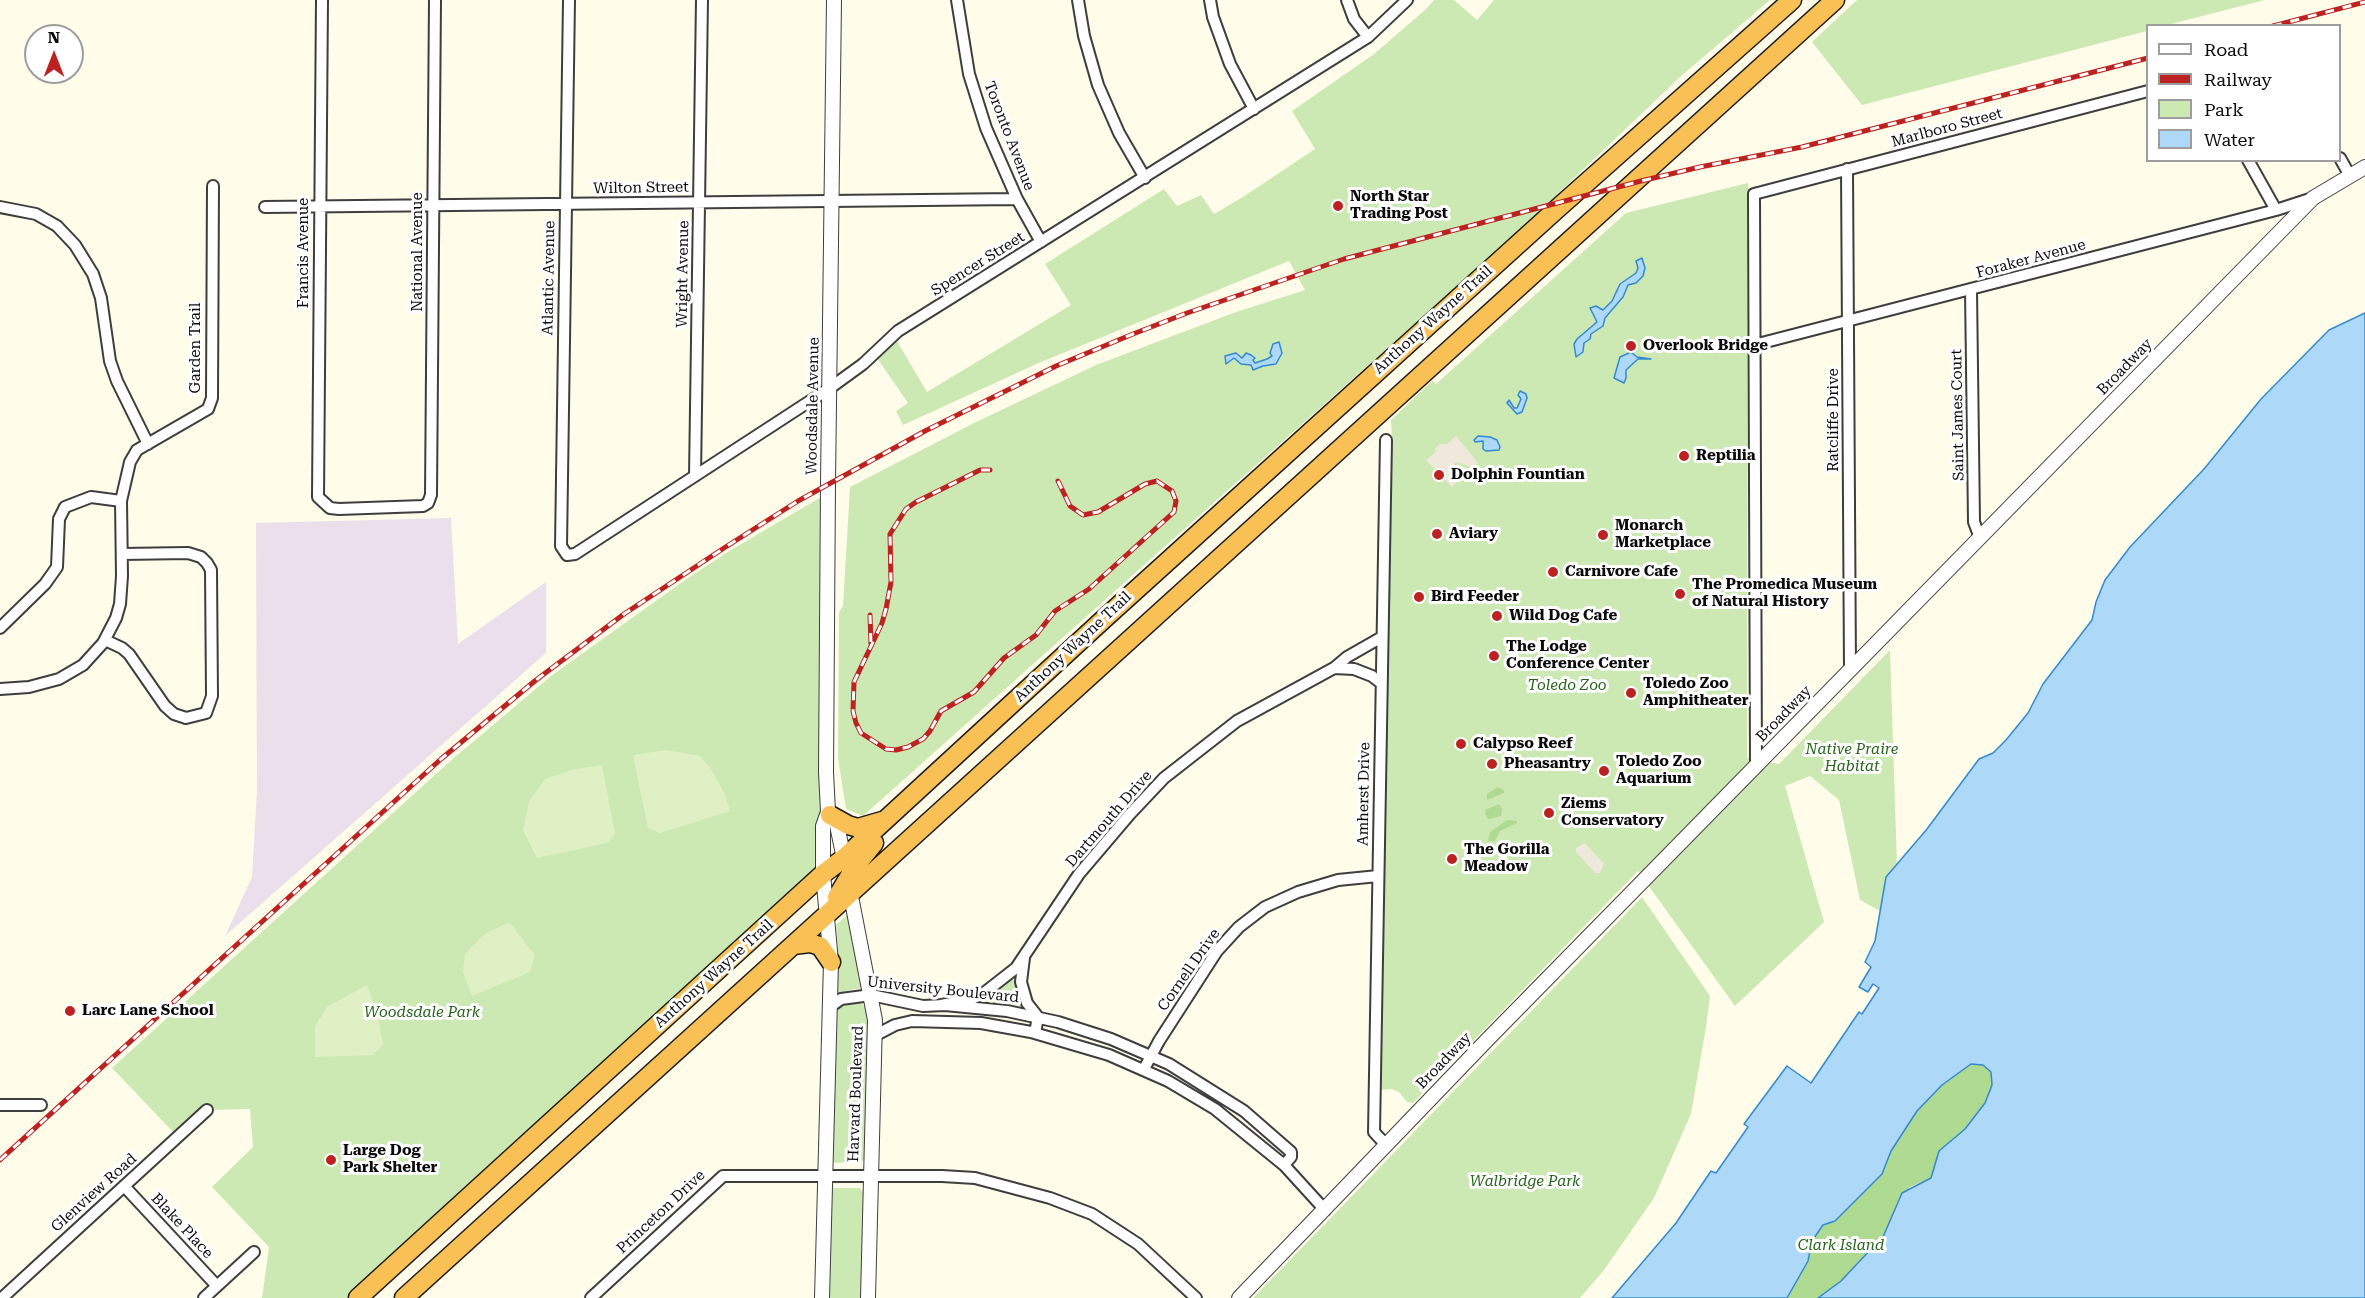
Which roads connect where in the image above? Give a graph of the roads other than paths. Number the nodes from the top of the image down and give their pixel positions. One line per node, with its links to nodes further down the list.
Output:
1 (322, 0): 31 (street, Francis Avenue)
2 (435, 0): 28 (street, National Avenue)
3 (569, 0): 27 (street, Atlantic Avenue)
4 (702, 0): 26 (street, Wright Avenue)
5 (834, 0): 25 (street, Woodsdale Avenue)
6 (957, 0): 24 (street, Toronto Avenue)
7 (1078, 0): 21 (street)
8 (1210, 0): 15 (street)
9 (1347, 0): 13 (street)
10 (1407, 0): 13 (street, Spencer Street)
11 (1792, 0): 53 (highway, Anthony Wayne Trail)
12 (1834, 0): 60 (highway, Anthony Wayne Trail)
13 (1368, 37): 15 (street, Spencer Street)
14 (2146, 92): 19 (street, Marlboro Street)
15 (1254, 109): 21 (street, Spencer Street)
16 (2341, 160): 20 (street)
17 (2249, 162): 32 (street)
18 (2365, 167): 20 (street, Broadway)
19 (1847, 169): 35 (street, Ratcliffe Drive); 36 (street, Marlboro Street)
20 (2350, 176): 23 (street, Broadway)
21 (1145, 178): 33 (street, Spencer Street)
22 (213, 186): 39 (street, Garden Trail)
23 (2313, 198): 32 (street, Foraker Avenue); 43 (street, Broadway)
24 (1017, 199): 25 (street, Wilton Street); 33 (street, Toronto Avenue)
25 (832, 202): 26 (street, Wilton Street); 37 (street, Woodsdale Avenue)
26 (699, 203): 27 (street, Wilton Street); 40 (street, Wright Avenue)
27 (565, 204): 28 (street, Wilton Street); 45 (street, Atlantic Avenue)
28 (433, 206): 31 (street, Wilton Street); 42 (street, National Avenue)
29 (0, 207): 39 (street)
30 (265, 207): 31 (street, Wilton Street)
31 (319, 207): 42 (street, Francis Avenue)
32 (2276, 210): 34 (street, Foraker Avenue)
33 (1041, 242): 37 (street, Spencer Street)
34 (1971, 290): 35 (street, Foraker Avenue); 43 (street, Saint James Court)
35 (1849, 320): 36 (street, Foraker Avenue); 50 (street, Ratcliffe Drive)
36 (1754, 345): 54 (street)
37 (830, 388): 40 (street, Spencer Street); 55 (street, Woodsdale Avenue)
38 (1386, 440): 47 (street, Amherst Drive)
39 (148, 444): 41 (street, Garden Trail)
40 (695, 476): 45 (street, Spencer Street)
41 (121, 501): 44 (street, Garden Trail); 46 (street)
42 (324, 504)
43 (1980, 538): 50 (street, Broadway)
44 (122, 554): 48 (street, Garden Trail); 48 (street)
45 (567, 555)
46 (0, 628)
47 (1382, 637): 49 (street, Dartmouth Drive); 51 (street, Amherst Drive)
48 (105, 640): 52 (street, Garden Trail)
49 (1334, 668): 51 (street); 63 (street, Dartmouth Drive)
50 (1850, 670): 54 (street, Broadway)
51 (1381, 683): 59 (street, Amherst Drive)
52 (0, 689)
53 (951, 760): 56 (highway, Anthony Wayne Trail); 60 (highway)
54 (1756, 767): 77 (street, Broadway)
55 (829, 813): 56 (highway); 57 (street, Woodsdale Avenue); 58 (street, Woodsdale Avenue)
56 (886, 820): 57 (highway, Anthony Wayne Trail)
57 (844, 858): 58 (highway, Anthony Wayne Trail); 60 (street, Woodsdale Avenue)
58 (824, 874): 61 (street, Woodsdale Avenue); 88 (highway, Anthony Wayne Trail)
59 (1378, 876): 72 (street, Cornell Drive); 77 (street, Amherst Drive)
60 (849, 886): 61 (highway, Anthony Wayne Trail); 65 (street, Harvard Boulevard)
61 (827, 914): 62 (highway, Anthony Wayne Trail); 64 (street, Harvard Boulevard)
62 (793, 945): 64 (highway); 89 (highway, Anthony Wayne Trail)
63 (1024, 958): 66 (street, Dartmouth Drive); 68 (street)
64 (831, 962): 67 (street, Harvard Boulevard)
65 (871, 995): 66 (street, University Boulevard); 67 (street, University Boulevard); 71 (street, Harvard Boulevard)
66 (938, 1006): 68 (street, University Boulevard); 69 (street)
67 (830, 1007): 79 (street, Harvard Boulevard)
68 (1038, 1017): 70 (street); 72 (street, University Boulevard)
69 (933, 1021): 70 (street, University Boulevard); 71 (street, University Boulevard)
70 (1035, 1033): 73 (street, University Boulevard)
71 (874, 1036): 80 (street, Harvard Boulevard)
72 (1151, 1055): 73 (street, Cornell Drive); 78 (street, University Boulevard)
73 (1144, 1069): 78 (street, University Boulevard)
74 (0, 1105): 75 (street)
75 (41, 1106)
76 (207, 1110): 81 (street, Glenview Road)
77 (1386, 1145): 82 (street, Broadway)
78 (1284, 1165): 82 (street, University Boulevard)
79 (824, 1176): 80 (street, Princeton Drive); 85 (street, Princeton Drive); 90 (street, Harvard Boulevard)
80 (870, 1176): 91 (street, Harvard Boulevard); 92 (street, Princeton Drive)
81 (124, 1186): 84 (street, Blake Place); 86 (street, Glenview Road)
82 (1324, 1210): 93 (street, Broadway)
83 (254, 1252): 84 (street)
84 (217, 1286): 87 (street)
85 (596, 1296)
86 (2, 1298)
87 (204, 1298)
88 (358, 1298)
89 (404, 1298)
90 (822, 1298)
91 (868, 1298)
92 (1196, 1298)
93 (1239, 1298)

